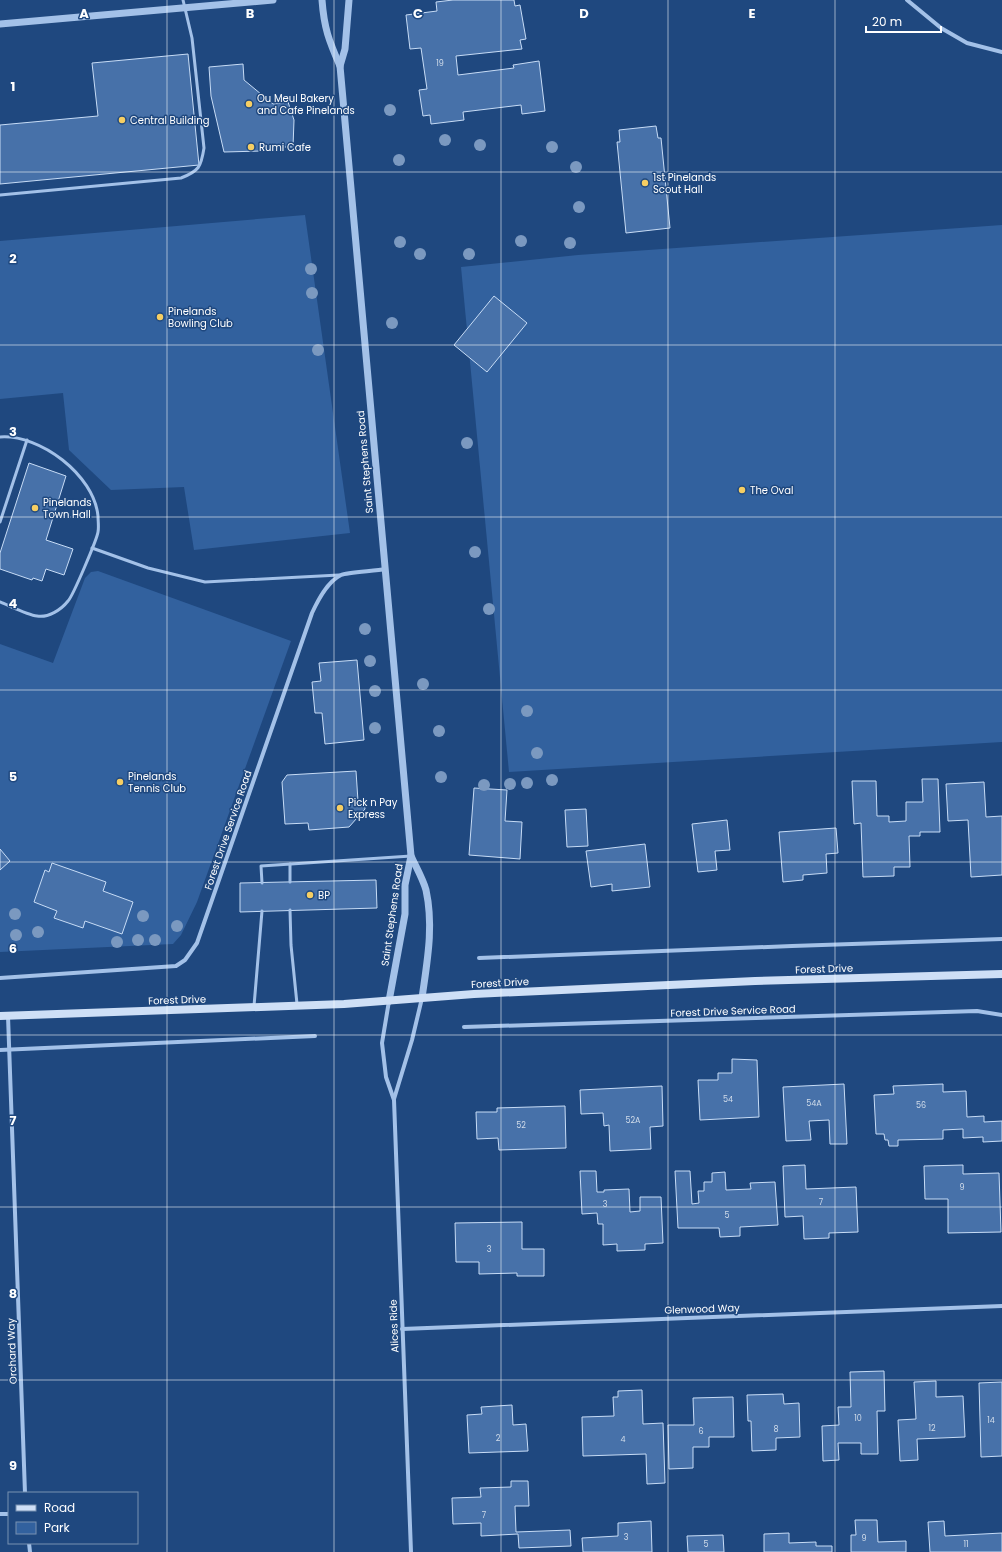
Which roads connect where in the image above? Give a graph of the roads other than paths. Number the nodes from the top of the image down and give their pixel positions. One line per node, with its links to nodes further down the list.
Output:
1 (273, 0): 5 (street)
2 (322, 0): 8 (street, Saint Stephens Road)
3 (349, 0): 8 (street, Saint Stephens Road)
4 (907, 0): 7 (street)
5 (184, 4): 6 (street); 9 (lane)
6 (0, 24)
7 (1002, 52)
8 (340, 66): 14 (street, Saint Stephens Road)
9 (0, 195)
10 (0, 437): 11 (lane)
11 (27, 440): 12 (lane); 13 (lane)
12 (0, 522)
13 (92, 548): 15 (lane); 16 (lane)
14 (385, 569): 15 (street); 17 (street, Saint Stephens Road)
15 (341, 575): 26 (street, Forest Drive Service Road)
16 (0, 602)
17 (411, 856): 18 (lane); 27 (street, Saint Stephens Road); 28 (street, Saint Stephens Road)
18 (290, 864): 19 (lane); 20 (lane)
19 (290, 882)
20 (262, 883)
21 (290, 910): 29 (lane)
22 (262, 911): 30 (lane)
23 (1002, 940): 24 (street)
24 (479, 958)
25 (1002, 974): 27 (main road, Forest Drive)
26 (0, 978)
27 (422, 998): 28 (main road, Forest Drive); 37 (street, Alices Ride)
28 (389, 1000): 29 (main road, Forest Drive); 37 (street, Alices Ride)
29 (297, 1006): 30 (main road, Forest Drive)
30 (254, 1007): 32 (main road, Forest Drive)
31 (1002, 1015): 33 (street, Forest Drive Service Road)
32 (4, 1016): 35 (street, Orchard Way)
33 (464, 1027)
34 (315, 1036): 35 (street)
35 (9, 1049): 36 (street); 40 (street, Orchard Way)
36 (0, 1050)
37 (394, 1100): 39 (street, Alices Ride)
38 (1002, 1306): 39 (street, Glenwood Way)
39 (402, 1329): 41 (street, Alices Ride)
40 (25, 1492)
41 (412, 1552)

